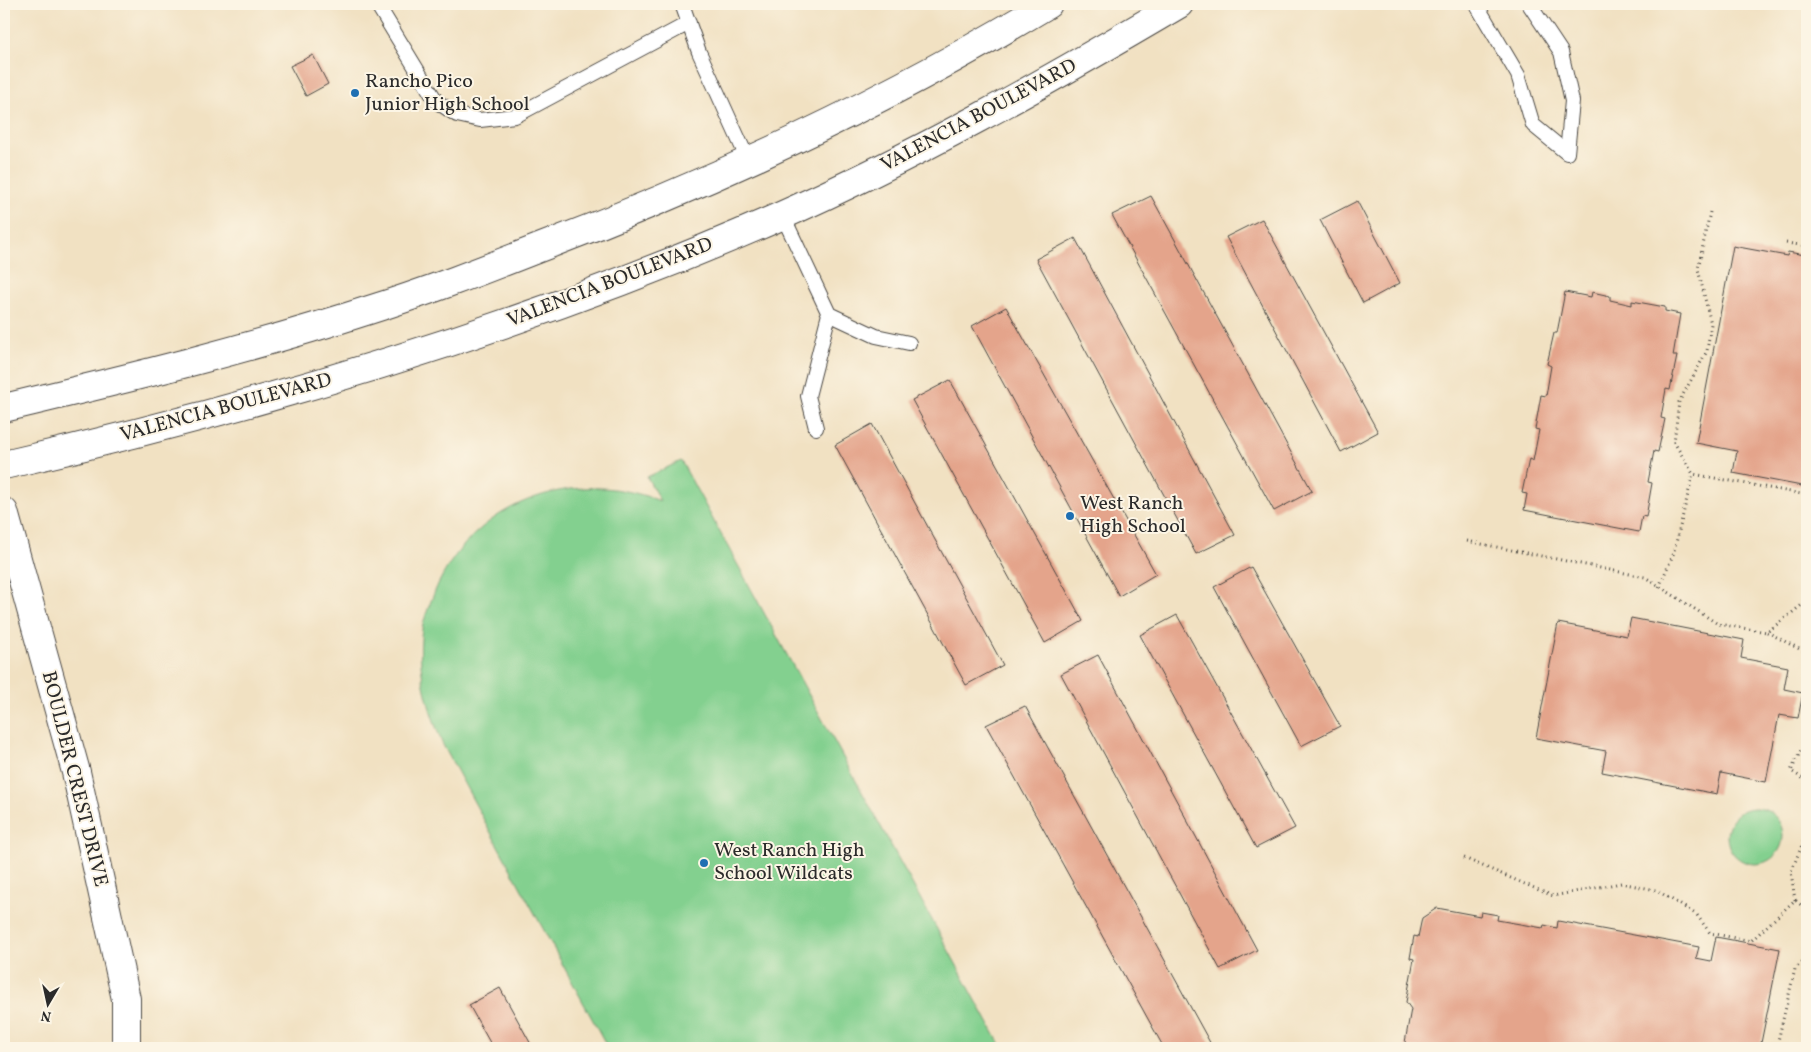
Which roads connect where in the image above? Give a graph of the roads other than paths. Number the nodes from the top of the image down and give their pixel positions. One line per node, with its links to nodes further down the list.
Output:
1 (377, 4): 7 (lane)
2 (682, 4): 7 (lane)
3 (1048, 4): 8 (street)
4 (1178, 4): 9 (street, VALENCIA BOULEVARD)
5 (1476, 4): 6 (lane)
6 (1529, 4)
7 (689, 22): 8 (lane)
8 (749, 162): 12 (street)
9 (782, 214): 10 (lane); 14 (street, VALENCIA BOULEVARD)
10 (828, 314): 11 (lane); 13 (lane)
11 (908, 344)
12 (4, 408)
13 (816, 428)
14 (4, 465)
15 (4, 512): 16 (street, BOULDER CREST DRIVE)
16 (126, 1048)

